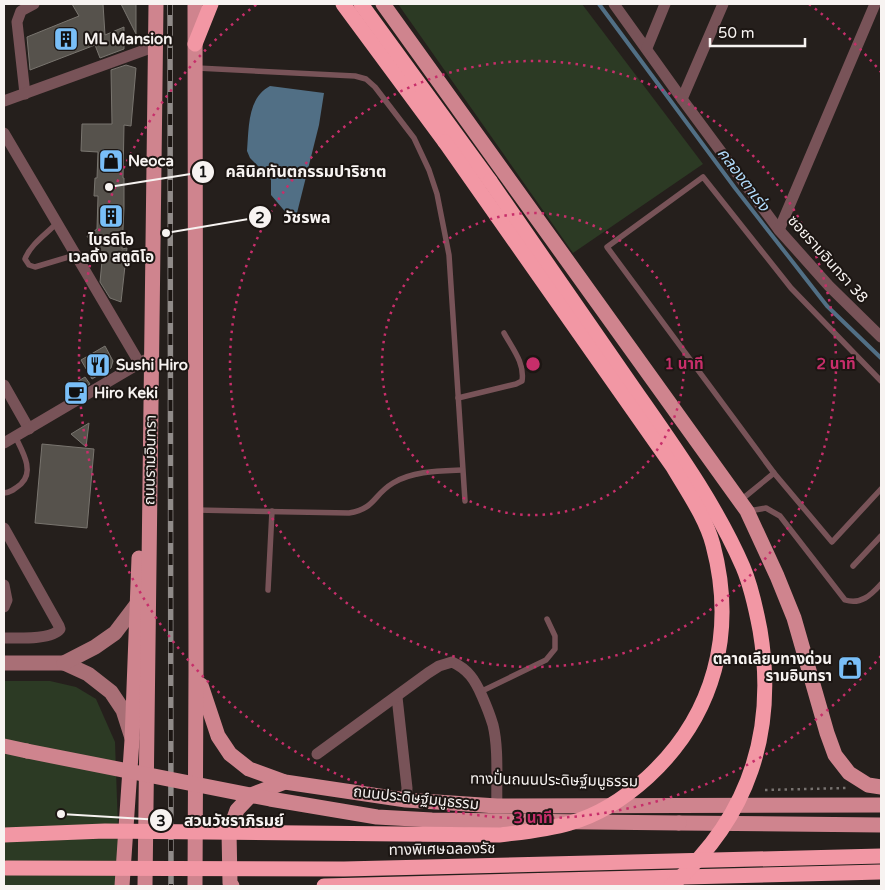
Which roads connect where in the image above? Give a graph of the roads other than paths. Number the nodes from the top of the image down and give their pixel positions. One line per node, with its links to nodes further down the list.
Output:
1 (34, 4): 16 (street)
2 (156, 4): 13 (main road, ถนนรามอินทรา)
3 (195, 4): 12 (main road)
4 (212, 4): 12 (highway)
5 (343, 4): 66 (highway, bridge)
6 (361, 4): 75 (highway, bridge)
7 (383, 4): 39 (main road)
8 (614, 4): 14 (street, ซอยรามอินทรา 38)
9 (665, 4): 14 (street)
10 (723, 4): 17 (street)
11 (875, 4): 21 (street)
12 (195, 44): 15 (main road)
13 (156, 46): 16 (street); 25 (main road, ถนนรามอินทรา)
14 (647, 48): 17 (street, ซอยรามอินทรา 38)
15 (195, 68): 29 (lane); 40 (main road)
16 (25, 94): 18 (street)
17 (682, 99): 21 (street, ซอยรามอินทรา 38)
18 (4, 101)
19 (4, 133): 20 (street)
20 (57, 223): 22 (street); 22 (lane)
21 (779, 230): 24 (street, ซอยรามอินทรา 38)
22 (75, 254): 26 (street)
23 (504, 333): 29 (lane)
24 (881, 337)
25 (152, 355): 26 (street); 33 (main road, ถนนรามอินทรา)
26 (140, 364): 30 (street)
27 (881, 381): 35 (lane)
28 (4, 385): 30 (street)
29 (458, 398): 34 (lane)
30 (29, 429): 31 (street)
31 (15, 436): 32 (street); 37 (lane)
32 (4, 443)
33 (150, 456): 48 (main road); 71 (main road, ถนนรามอินทรา)
34 (462, 470): 38 (lane); 41 (lane)
35 (774, 473): 36 (lane); 39 (lane)
36 (881, 489)
37 (4, 493)
38 (465, 502)
39 (743, 506): 45 (lane); 61 (main road)
40 (196, 510): 41 (lane); 54 (main road)
41 (272, 511): 47 (lane)
42 (4, 528): 51 (street)
43 (881, 536): 44 (lane)
44 (853, 566)
45 (881, 584)
46 (4, 585): 49 (street)
47 (268, 590)
48 (137, 604): 53 (main road); 57 (main road)
49 (4, 607)
50 (547, 620): 55 (lane)
51 (4, 638)
52 (4, 663): 53 (main road)
53 (64, 663): 57 (main road)
54 (196, 670): 60 (main road, ถนนประดิษฐ์มนูธรรม); 72 (main road)
55 (480, 692): 56 (street); 64 (street)
56 (397, 697): 59 (street); 62 (street)
57 (132, 740): 70 (main road)
58 (4, 746): 65 (main road, bridge)
59 (317, 754)
60 (285, 782): 62 (main road, ถนนประดิษฐ์มนูธรรม); 73 (main road)
61 (881, 787)
62 (406, 800): 64 (main road, ถนนประดิษฐ์มนูธรรม)
63 (881, 805): 64 (main road, ถนนประดิษฐ์มนูธรรม)
64 (497, 806)
65 (881, 825)
66 (4, 834)
67 (881, 856): 68 (highway, ทางพิเศษฉลองรัช, bridge)
68 (4, 868)
69 (881, 872): 74 (highway)
70 (122, 886)
71 (145, 886)
72 (195, 886)
73 (232, 886)
74 (324, 886)
75 (671, 886)

